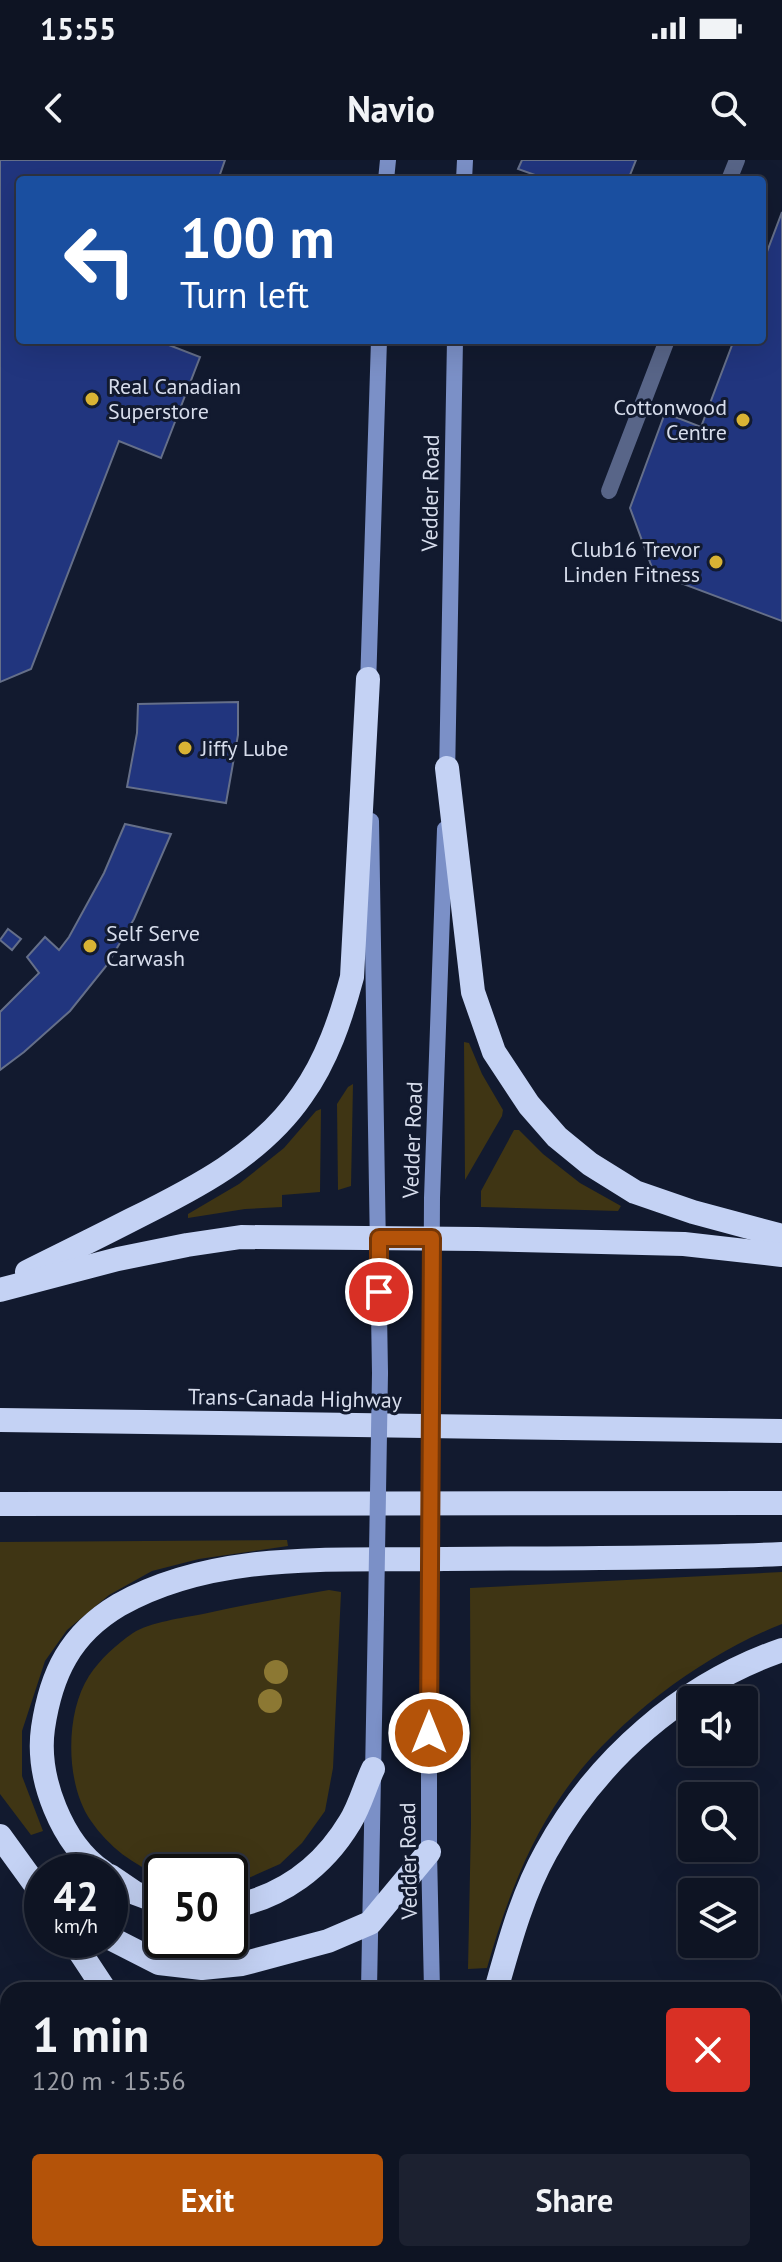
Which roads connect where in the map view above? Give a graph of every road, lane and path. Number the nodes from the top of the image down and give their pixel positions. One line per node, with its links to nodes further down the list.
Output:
1 (379, 344): 5 (main road, Vedder Road)
2 (455, 344): 6 (main road, Vedder Road)
3 (665, 344): 4 (lane)
4 (609, 491)
5 (368, 679): 8 (main road, Vedder Road); 11 (highway)
6 (447, 768): 7 (highway); 9 (main road, Vedder Road)
7 (782, 1236)
8 (379, 1238): 9 (highway); 11 (highway); 18 (main road, Vedder Road, bridge)
9 (432, 1238): 10 (highway); 20 (main road, Vedder Road, bridge)
10 (782, 1255)
11 (0, 1288)
12 (0, 1420): 13 (highway, Trans-Canada Highway)
13 (782, 1431)
14 (782, 1503): 15 (highway)
15 (0, 1504)
16 (782, 1554): 21 (highway)
17 (782, 1650): 30 (highway)
18 (373, 1769): 23 (highway); 24 (main road, Vedder Road)
19 (0, 1836): 22 (highway)
20 (429, 1852): 24 (highway); 29 (main road, Vedder Road)
21 (86, 1854)
22 (24, 1868)
23 (248, 1903)
24 (370, 1923): 25 (highway); 28 (main road, Vedder Road)
25 (128, 1947)
26 (84, 1958): 27 (highway)
27 (100, 1982)
28 (369, 1982)
29 (432, 1982)
30 (498, 1982)

